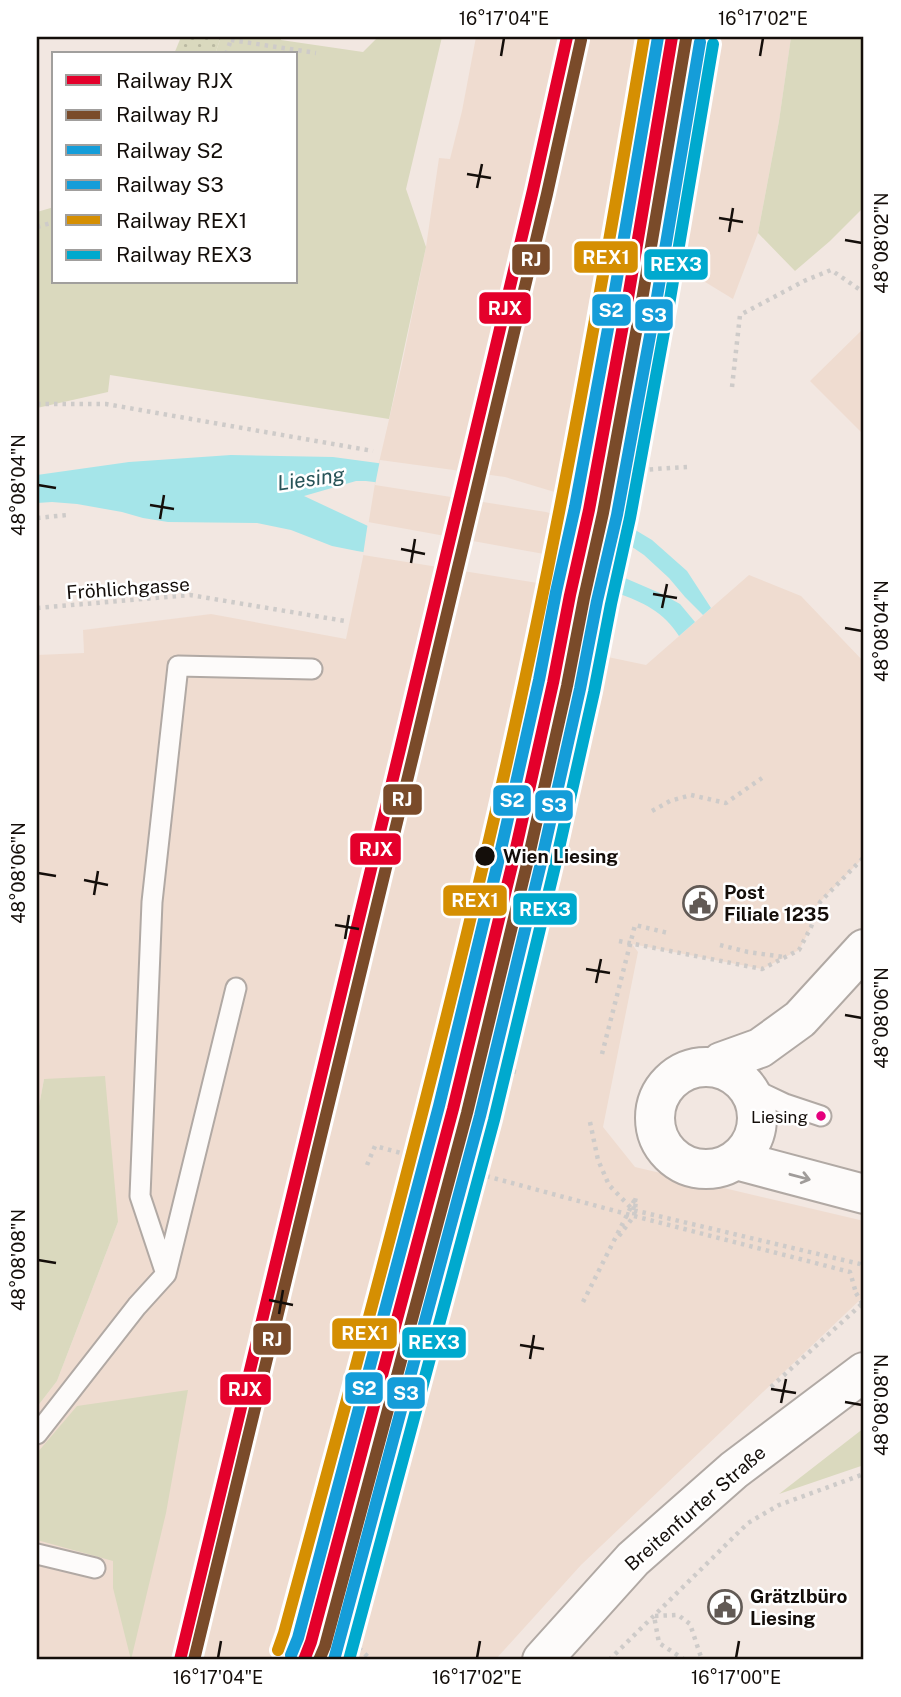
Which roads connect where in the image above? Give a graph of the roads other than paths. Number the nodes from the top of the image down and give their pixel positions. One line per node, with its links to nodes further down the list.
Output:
1 (312, 669): 8 (lane)
2 (864, 948): 4 (street)
3 (236, 988): 8 (lane)
4 (726, 1071): 5 (lane); 6 (street); 6 (street)
5 (821, 1116)
6 (736, 1160): 7 (street, one-way to 7)
7 (864, 1195)
8 (166, 1274): 10 (lane)
9 (864, 1372): 13 (street, Breitenfurter Straße)
10 (37, 1434)
11 (37, 1554): 12 (lane)
12 (95, 1568)
13 (542, 1660)

